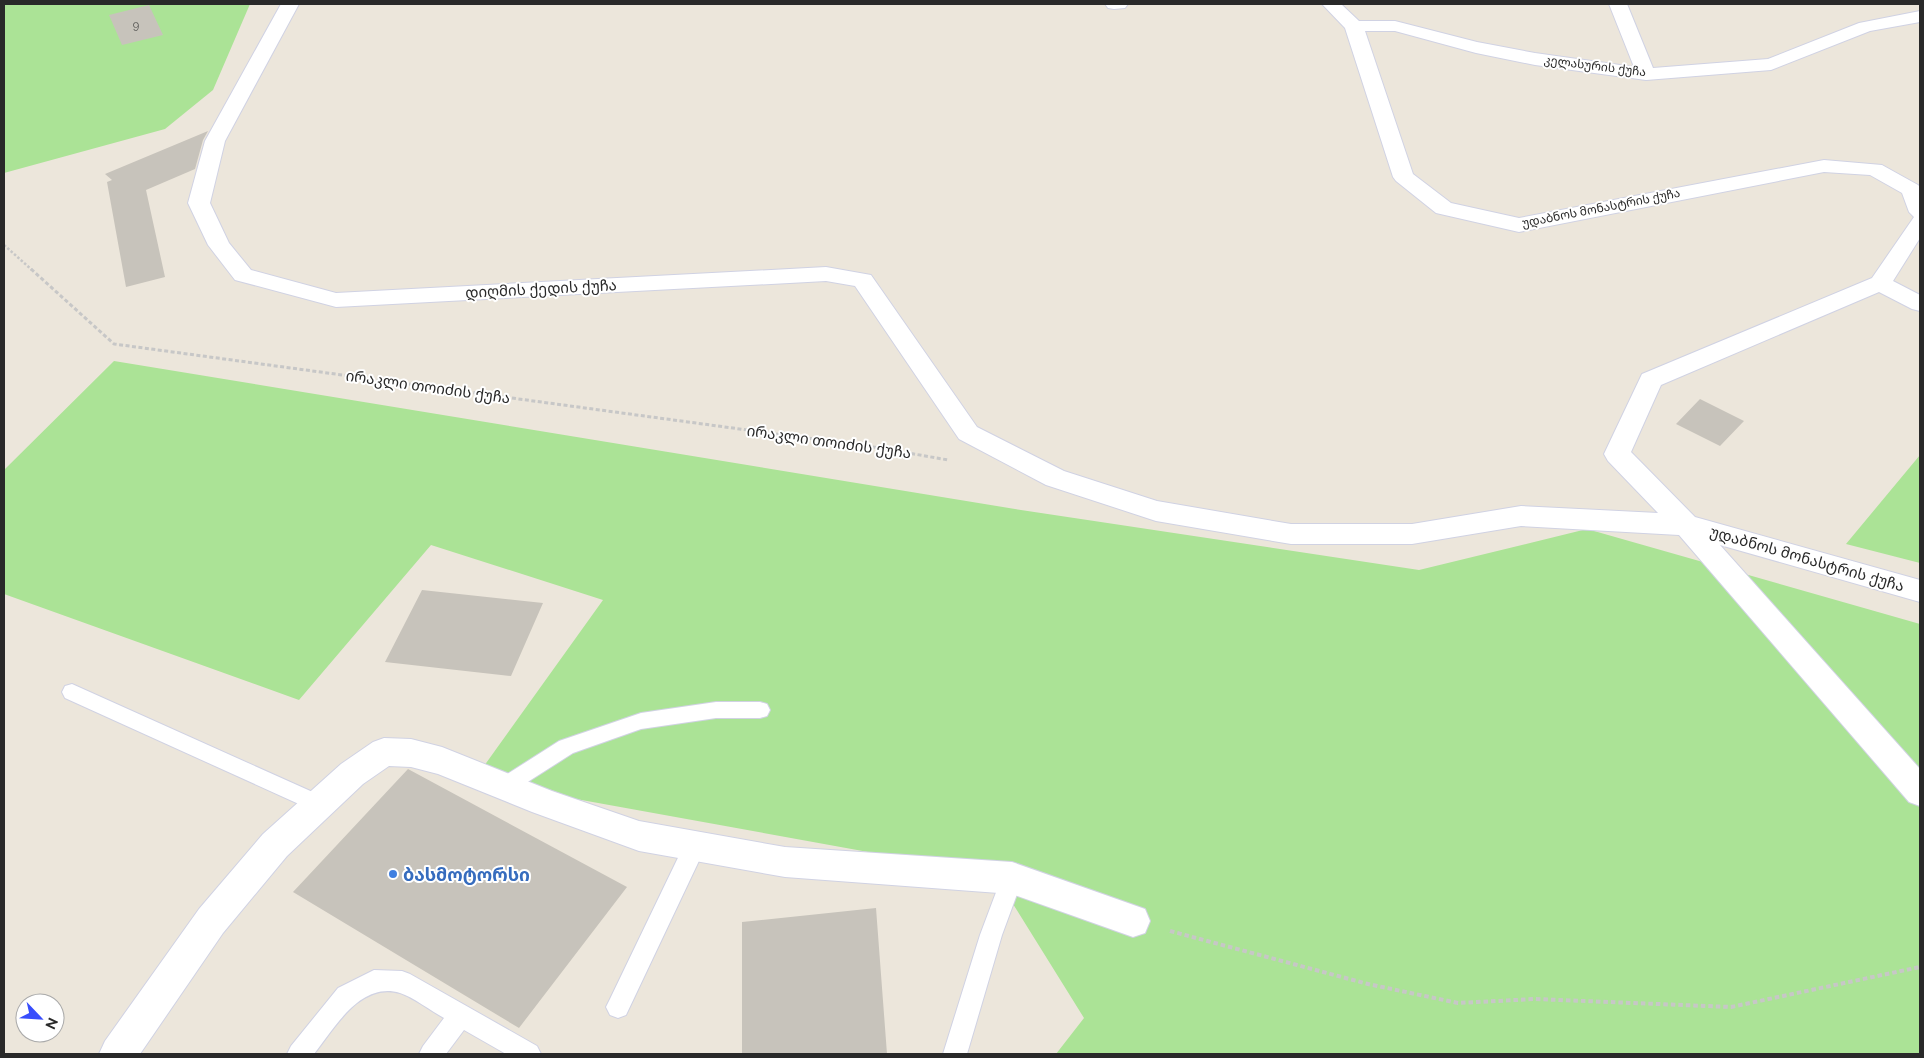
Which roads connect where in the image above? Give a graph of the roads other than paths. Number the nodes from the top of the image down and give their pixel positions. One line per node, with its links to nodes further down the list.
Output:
1 (290, 4): 14 (street, დიღმის ქედის ქუჩა)
2 (1114, 4): 3 (street)
3 (1119, 4)
4 (1331, 4): 8 (street, უდაბნოს მონასტრის ქუჩა)
5 (1618, 4): 9 (street)
6 (1900, 4): 7 (street)
7 (1919, 16): 9 (street, კელასურის ქუჩა)
8 (1354, 26): 9 (street, კელასურის ქუჩა); 10 (street, უდაბნოს მონასტრის ქუჩა)
9 (1646, 74)
10 (1920, 212)
11 (1920, 222): 12 (street)
12 (1880, 283): 13 (street); 14 (street)
13 (1920, 304)
14 (1686, 525): 15 (street, უდაბნოს მონასტრის ქუჩა); 19 (street)
15 (1920, 591)
16 (72, 692): 20 (lane)
17 (760, 710): 18 (lane)
18 (505, 786): 20 (street); 21 (street)
19 (1920, 792)
20 (319, 804): 26 (street)
21 (695, 846): 22 (street); 24 (lane)
22 (1012, 878): 23 (street); 30 (lane)
23 (1133, 922)
24 (618, 1007)
25 (460, 1015): 27 (lane); 28 (lane); 29 (lane)
26 (118, 1054)
27 (299, 1054)
28 (431, 1054)
29 (529, 1054)
30 (955, 1054)

